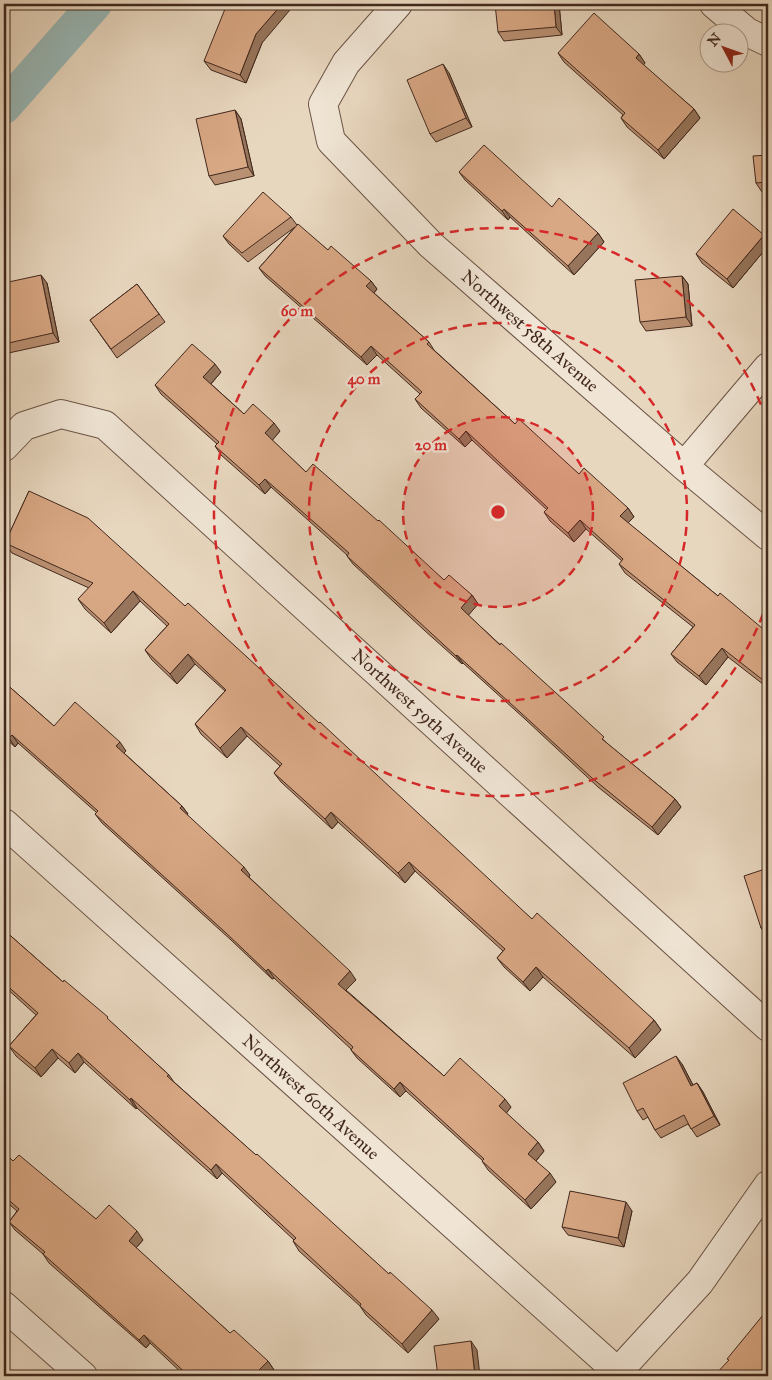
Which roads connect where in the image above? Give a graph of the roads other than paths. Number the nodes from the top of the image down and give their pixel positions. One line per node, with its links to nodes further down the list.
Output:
1 (398, 4): 6 (street, Northwest 58th Avenue)
2 (714, 4): 3 (street)
3 (768, 42)
4 (768, 367): 6 (street)
5 (4, 447): 9 (street, Northwest 59th Avenue)
6 (684, 466): 7 (street, Northwest 58th Avenue)
7 (768, 536)
8 (4, 823): 12 (street, Northwest 60th Avenue)
9 (768, 1027)
10 (768, 1185): 12 (street)
11 (4, 1306): 13 (street)
12 (616, 1374)
13 (84, 1376)

